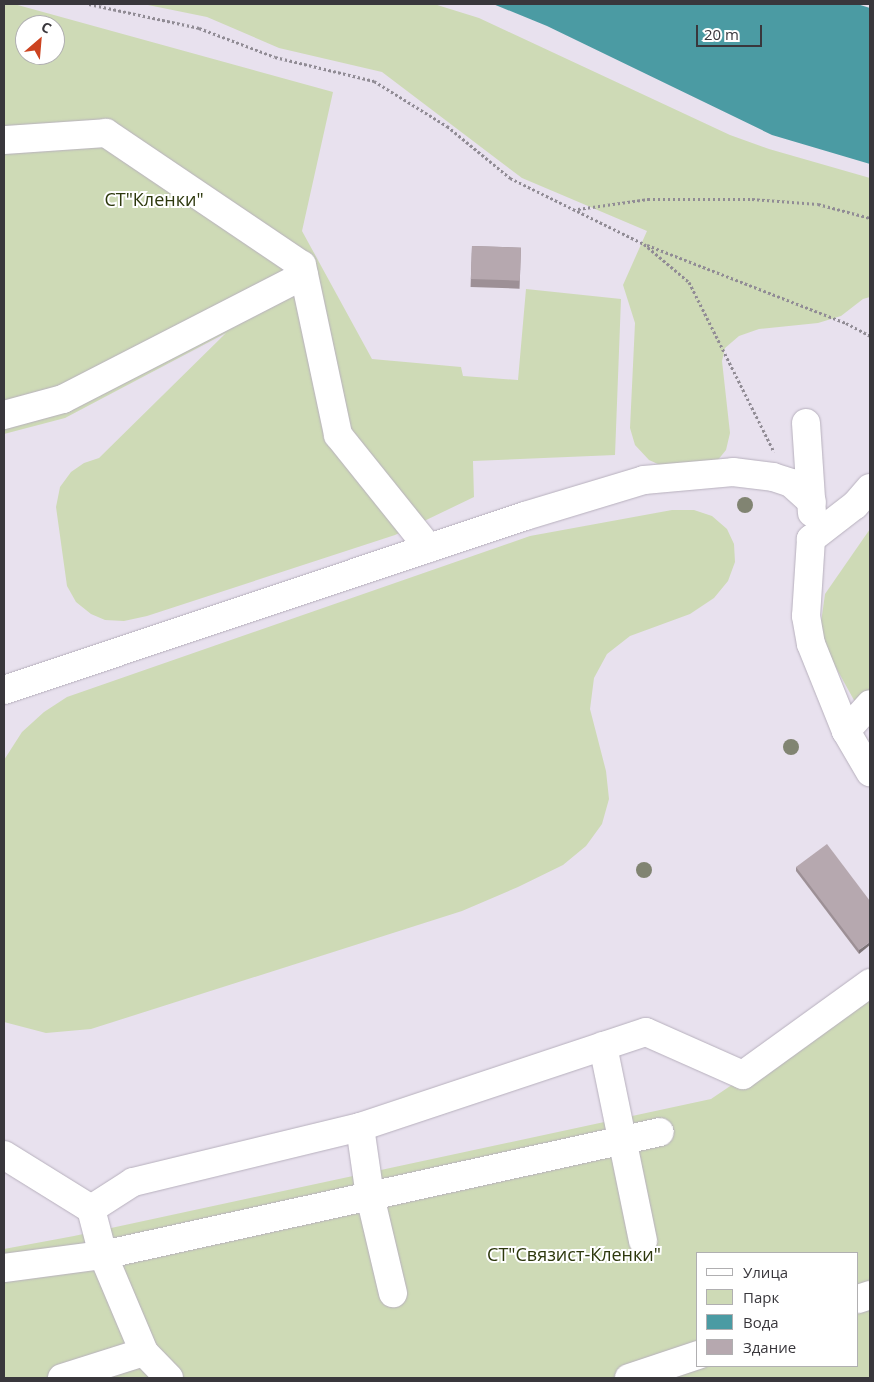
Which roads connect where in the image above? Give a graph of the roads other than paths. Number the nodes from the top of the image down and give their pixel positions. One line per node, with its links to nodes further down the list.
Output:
1 (4, 140): 2 (street)
2 (304, 274): 3 (street); 8 (street)
3 (4, 415)
4 (806, 423): 6 (street)
5 (870, 488): 7 (street)
6 (812, 502): 7 (street); 8 (street)
7 (811, 539): 11 (street)
8 (429, 548): 9 (street)
9 (4, 690)
10 (870, 704): 11 (street)
11 (846, 732): 12 (street)
12 (870, 772)
13 (870, 983): 14 (street)
14 (603, 1046): 15 (street); 17 (street)
15 (360, 1127): 19 (street); 20 (street)
16 (660, 1132): 17 (street)
17 (622, 1141): 19 (street); 21 (street)
18 (4, 1155): 20 (street)
19 (370, 1196): 22 (street); 24 (street)
20 (92, 1209): 22 (street)
21 (643, 1241)
22 (103, 1254): 23 (street); 25 (street)
23 (4, 1268)
24 (392, 1293)
25 (144, 1352): 27 (street); 28 (street)
26 (696, 1355): 29 (street)
27 (62, 1378)
28 (169, 1378)
29 (629, 1378)

